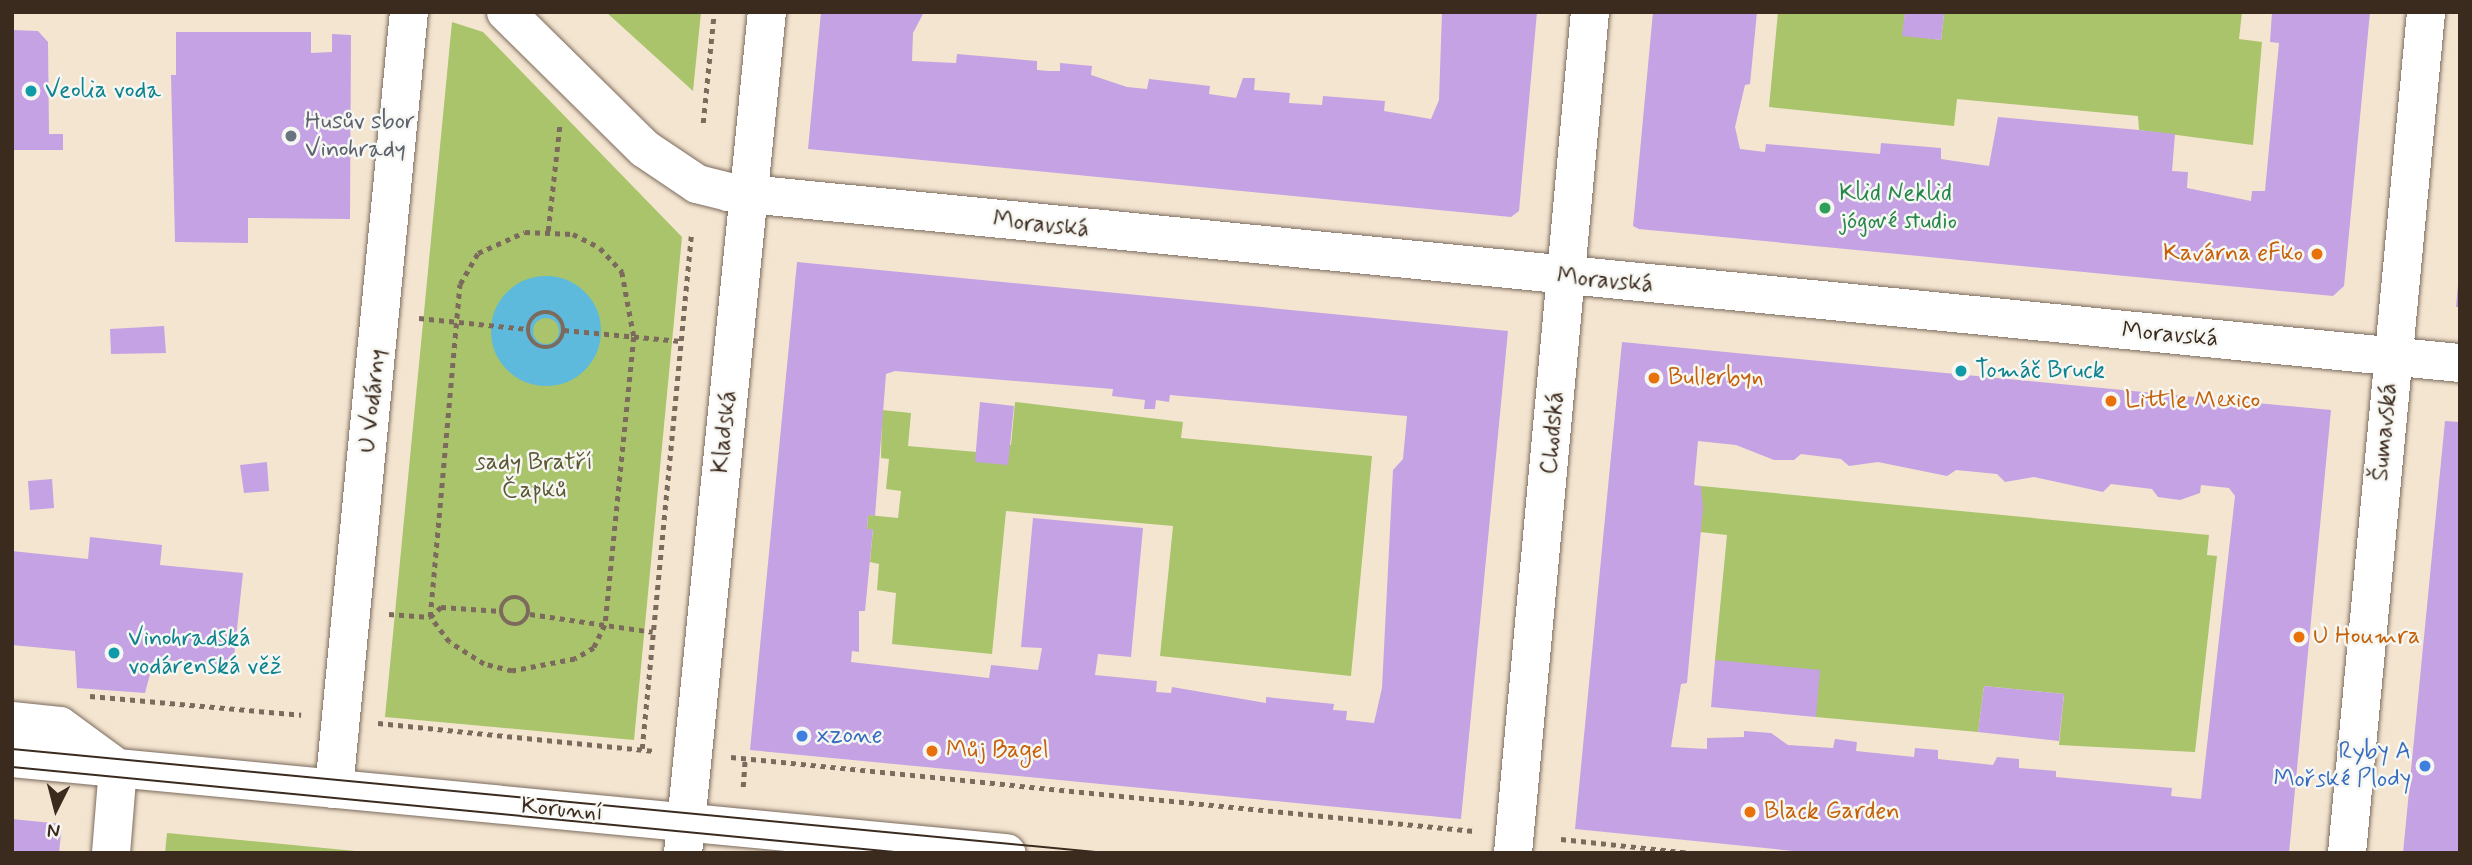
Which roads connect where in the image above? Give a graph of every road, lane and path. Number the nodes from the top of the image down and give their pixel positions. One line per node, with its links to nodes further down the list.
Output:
1 (409, 12): 39 (street, U Vodárny)
2 (506, 12): 9 (street)
3 (714, 12): 8 (path)
4 (767, 12): 9 (street, Kladská)
5 (1590, 12): 12 (street, Chodská)
6 (2426, 12): 19 (street, Šumavská)
7 (561, 114): 10 (path)
8 (703, 123)
9 (751, 195): 12 (street, Moravská); 42 (street, Kladská)
10 (548, 232): 14 (path); 17 (path)
11 (691, 236): 18 (path)
12 (1568, 278): 19 (street, Moravská); 46 (street, Chodská)
13 (415, 317): 14 (path)
14 (456, 321): 15 (path); 24 (path)
15 (527, 329): 16 (path); 16 (path)
16 (564, 330): 17 (path)
17 (634, 337): 18 (path); 25 (path)
18 (680, 341): 26 (path)
19 (2392, 356): 20 (street, Moravská); 48 (street, Šumavská)
20 (2460, 363)
21 (501, 611): 23 (path); 23 (path); 24 (path)
22 (384, 613): 24 (path)
23 (530, 614): 25 (path)
24 (430, 617): 25 (path)
25 (605, 625): 26 (path)
26 (653, 632): 31 (path)
27 (78, 695): 28 (path)
28 (313, 717)
29 (12, 721): 36 (street)
30 (374, 722): 31 (path)
31 (642, 749): 32 (path)
32 (662, 751)
33 (723, 757): 35 (path)
34 (12, 758): 36 (street, Korunní)
35 (745, 759): 38 (path); 40 (path)
36 (118, 768): 39 (street, Korunní); 44 (street)
37 (1058, 780): 40 (path)
38 (743, 788)
39 (334, 789): 42 (street, Korunní)
40 (1058, 789): 41 (path)
41 (1479, 831)
42 (685, 837): 45 (street, Korunní)
43 (1561, 839): 47 (path)
44 (111, 853)
45 (1006, 853)
46 (1513, 853)
47 (1693, 853)
48 (2347, 853)

